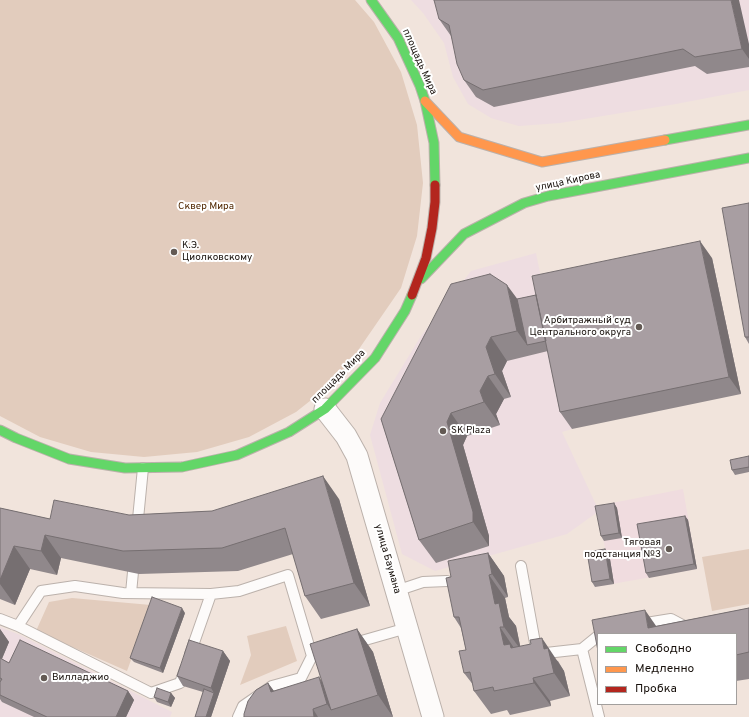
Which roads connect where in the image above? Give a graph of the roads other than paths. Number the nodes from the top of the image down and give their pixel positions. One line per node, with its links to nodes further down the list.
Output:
1 (371, 0): 2 (main road, площадь Мира)
2 (425, 101): 3 (main road); 5 (main road, площадь Мира)
3 (749, 125)
4 (749, 158): 5 (main road, улица Кирова)
5 (417, 283): 6 (main road, площадь Мира)
6 (325, 409): 10 (main road, площадь Мира); 15 (street, улица Баумана)
7 (0, 430): 8 (main road, площадь Мира)
8 (16, 438): 9 (main road); 10 (main road, площадь Мира)
9 (6, 443)
10 (142, 468): 11 (lane)
11 (136, 537)
12 (521, 566): 24 (lane)
13 (133, 572): 16 (lane)
14 (447, 581): 15 (lane)
15 (396, 591): 21 (street, улица Баумана)
16 (131, 593): 17 (lane); 19 (lane)
17 (211, 594): 19 (lane); 25 (lane)
18 (0, 619): 19 (lane)
19 (18, 626)
20 (627, 626): 22 (lane)
21 (407, 628): 25 (lane); 27 (street, улица Баумана)
22 (698, 628)
23 (597, 636): 24 (lane)
24 (582, 648): 28 (lane)
25 (312, 656): 26 (lane)
26 (238, 717)
27 (433, 717)
28 (599, 717)

